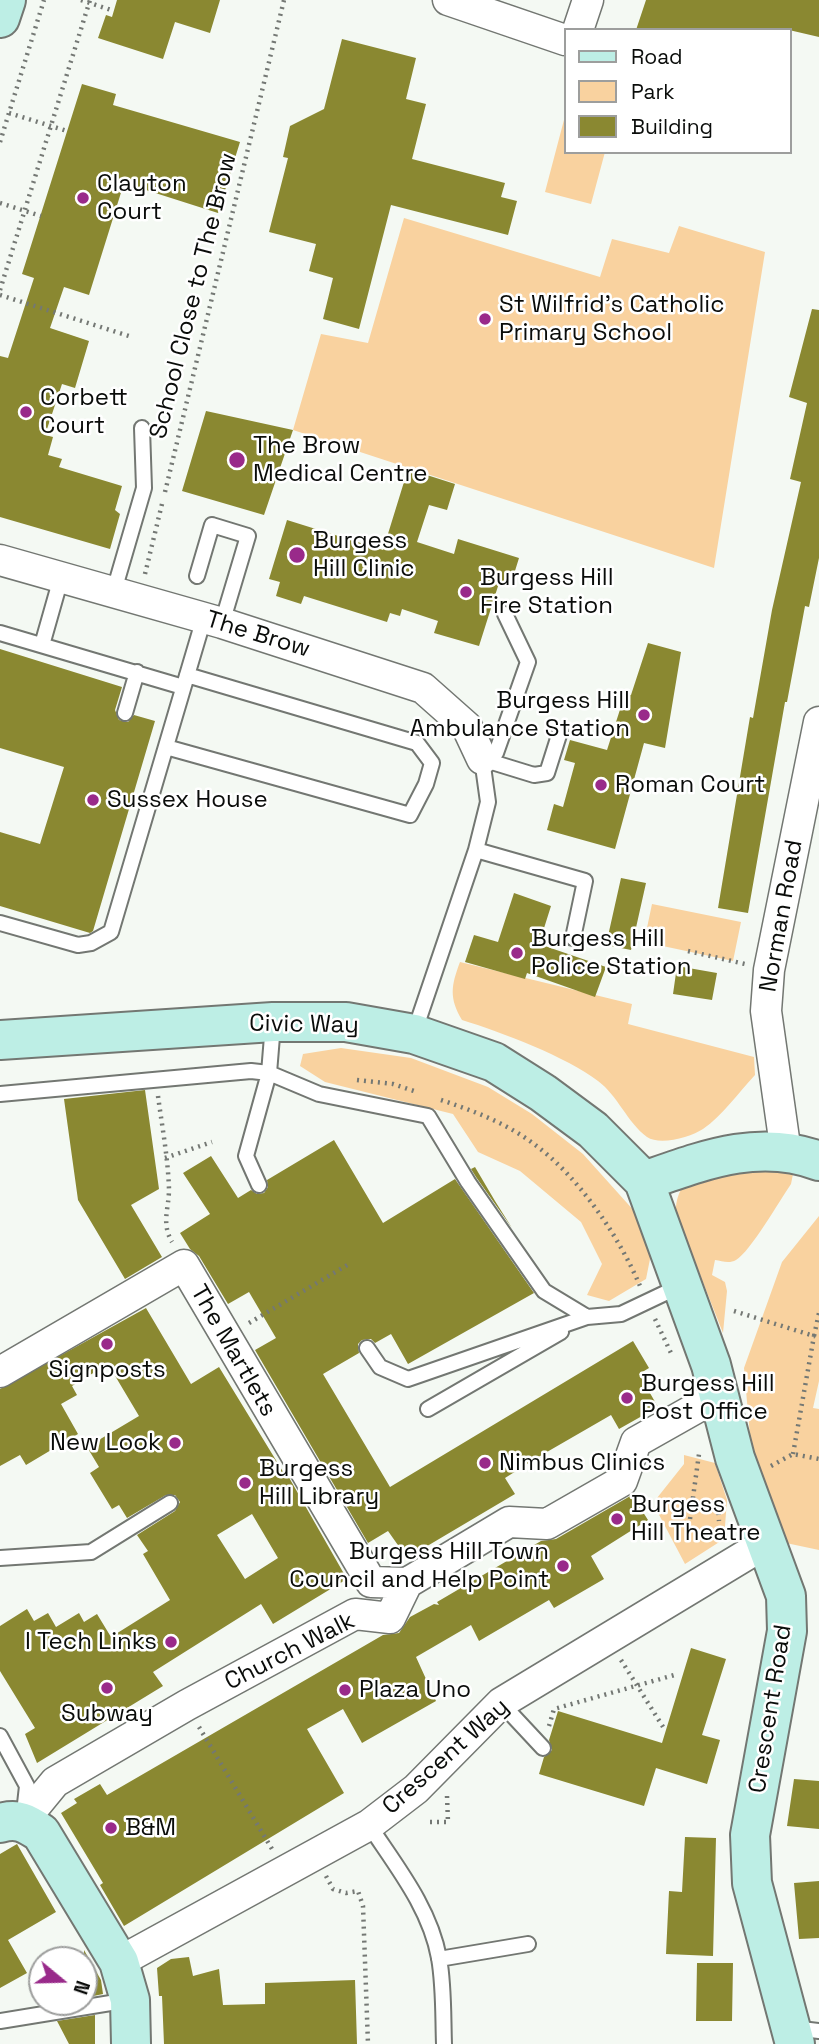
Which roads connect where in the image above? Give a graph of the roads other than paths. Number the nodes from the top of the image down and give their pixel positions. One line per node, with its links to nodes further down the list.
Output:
1 (6, 0): 4 (street)
2 (448, 0): 6 (street)
3 (588, 0): 5 (street)
4 (0, 18)
5 (579, 28)
6 (564, 40)
7 (142, 428): 11 (lane)
8 (0, 560): 10 (street, The Brow)
9 (197, 576): 13 (lane)
10 (61, 578): 11 (street, The Brow); 15 (lane)
11 (126, 597): 13 (street, The Brow)
12 (505, 614): 22 (lane)
13 (213, 621): 17 (lane); 22 (street, The Brow)
14 (0, 633): 15 (lane)
15 (42, 645): 16 (lane)
16 (137, 673): 17 (lane); 18 (lane)
17 (185, 681): 21 (lane); 21 (lane)
18 (125, 713)
19 (819, 722): 31 (street, Norman Road)
20 (560, 732): 22 (lane)
21 (166, 747): 24 (lane)
22 (482, 760): 23 (lane, The Brow)
23 (476, 850): 25 (lane); 27 (lane, The Brow)
24 (0, 923)
25 (573, 938)
26 (273, 1022): 27 (street, Civic Way); 28 (street, Civic Way); 29 (lane)
27 (414, 1034): 32 (street, Civic Way)
28 (0, 1040)
29 (269, 1073): 30 (lane); 33 (lane); 35 (lane)
30 (0, 1094)
31 (802, 1157): 32 (street)
32 (644, 1181): 34 (street, Crescent Road)
33 (259, 1185)
34 (681, 1285): 35 (lane); 38 (street, Crescent Road)
35 (587, 1317): 36 (lane); 39 (lane)
36 (367, 1348)
37 (0, 1372): 43 (street, The Martlets)
38 (708, 1402): 41 (street, Crescent Road); 44 (street)
39 (428, 1409)
40 (170, 1503): 42 (lane)
41 (766, 1543): 46 (street, Crescent Way); 56 (street, Crescent Road)
42 (0, 1558)
43 (371, 1582): 44 (street); 45 (street)
44 (407, 1583): 45 (street, Church Walk)
45 (355, 1614): 49 (street, Church Walk)
46 (501, 1703): 48 (lane); 50 (street, Crescent Way)
47 (0, 1737): 49 (lane)
48 (543, 1748)
49 (11, 1822): 53 (street)
50 (369, 1825): 52 (lane); 53 (street, Crescent Way)
51 (528, 1944): 52 (lane)
52 (439, 1959): 58 (lane)
53 (119, 1962): 54 (street)
54 (130, 2000): 55 (lane); 57 (street)
55 (0, 2021)
56 (802, 2034)
57 (131, 2044)
58 (444, 2044)

